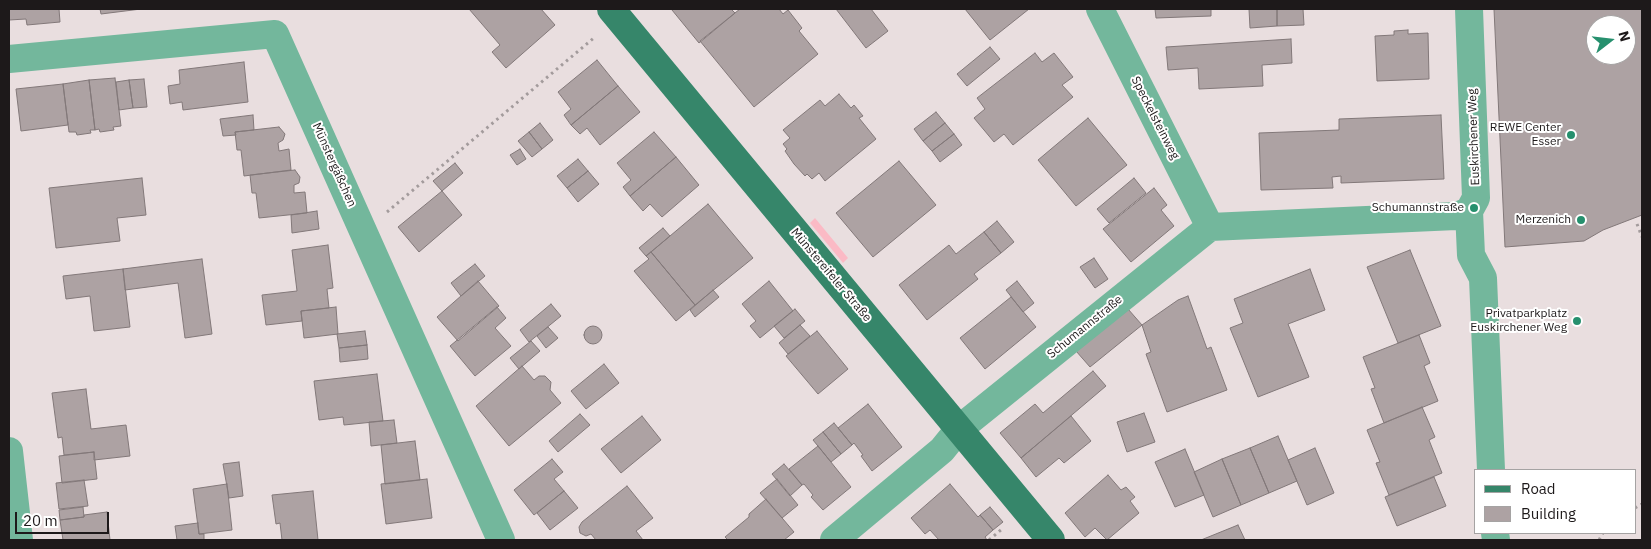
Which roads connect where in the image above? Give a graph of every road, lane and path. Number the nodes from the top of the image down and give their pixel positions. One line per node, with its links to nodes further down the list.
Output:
1 (1100, 9): 7 (street, Speckelsteinweg)
2 (1469, 9): 5 (street, Euskirchener Weg)
3 (615, 13): 8 (path); 10 (main road, Münstereifeler Straße)
4 (9, 59): 8 (street, Münstergäßchen)
5 (1469, 211): 7 (street); 12 (street, Euskirchener Weg)
6 (1637, 224): 9 (path)
7 (1210, 227): 10 (street, Schumannstraße)
8 (364, 232): 15 (street, Münstergäßchen)
9 (1642, 237)
10 (959, 429): 16 (street, Schumannstraße); 18 (main road, Münstereifeler Straße)
11 (9, 451): 14 (street)
12 (1491, 469)
13 (1008, 523): 17 (path)
14 (19, 540)
15 (501, 540)
16 (834, 540)
17 (988, 540)
18 (1051, 540)

